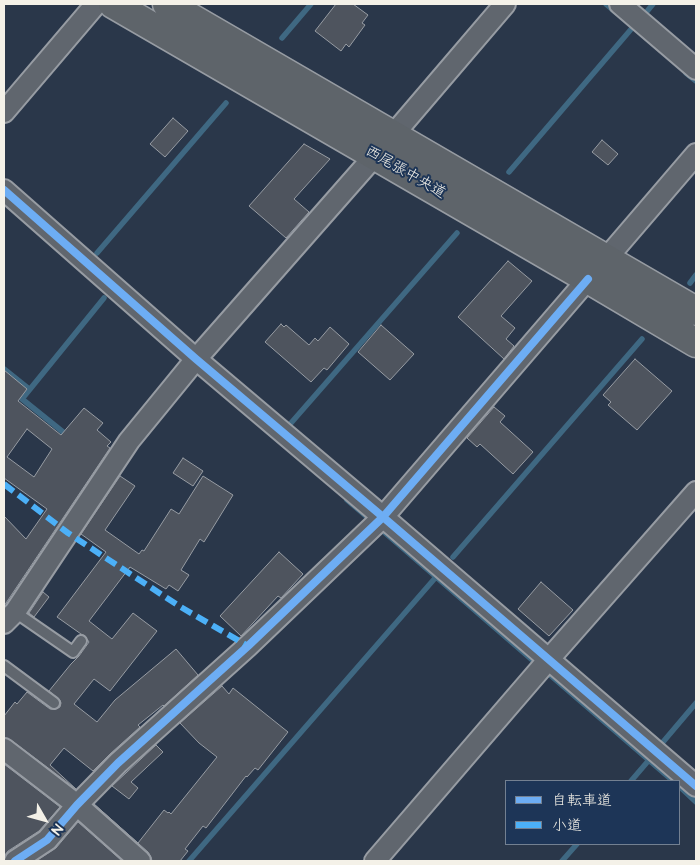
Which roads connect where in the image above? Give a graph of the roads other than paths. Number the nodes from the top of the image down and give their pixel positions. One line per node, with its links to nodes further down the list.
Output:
1 (96, 4): 7 (street)
2 (113, 4): 10 (main road, 西尾張中央道)
3 (167, 4): 8 (main road, 西尾張中央道)
4 (505, 4): 8 (street)
5 (620, 4): 6 (street)
6 (696, 69)
7 (4, 112)
8 (393, 135): 10 (street); 12 (main road, 西尾張中央道)
9 (696, 154): 12 (street)
10 (375, 156): 13 (main road, 西尾張中央道); 16 (street)
11 (4, 190): 16 (street)
12 (606, 258): 14 (main road, 西尾張中央道)
13 (588, 279): 15 (main road, 西尾張中央道); 18 (street)
14 (696, 311)
15 (696, 343)
16 (196, 359): 18 (street); 19 (street)
17 (696, 492): 21 (street)
18 (383, 517): 21 (street); 26 (street)
19 (9, 617): 20 (lane)
20 (81, 641)
21 (549, 659): 25 (street); 29 (street)
22 (4, 666): 23 (lane)
23 (54, 703)
24 (4, 749): 26 (street)
25 (696, 786)
26 (77, 805): 27 (street); 28 (street)
27 (15, 861)
28 (140, 861)
29 (375, 861)

